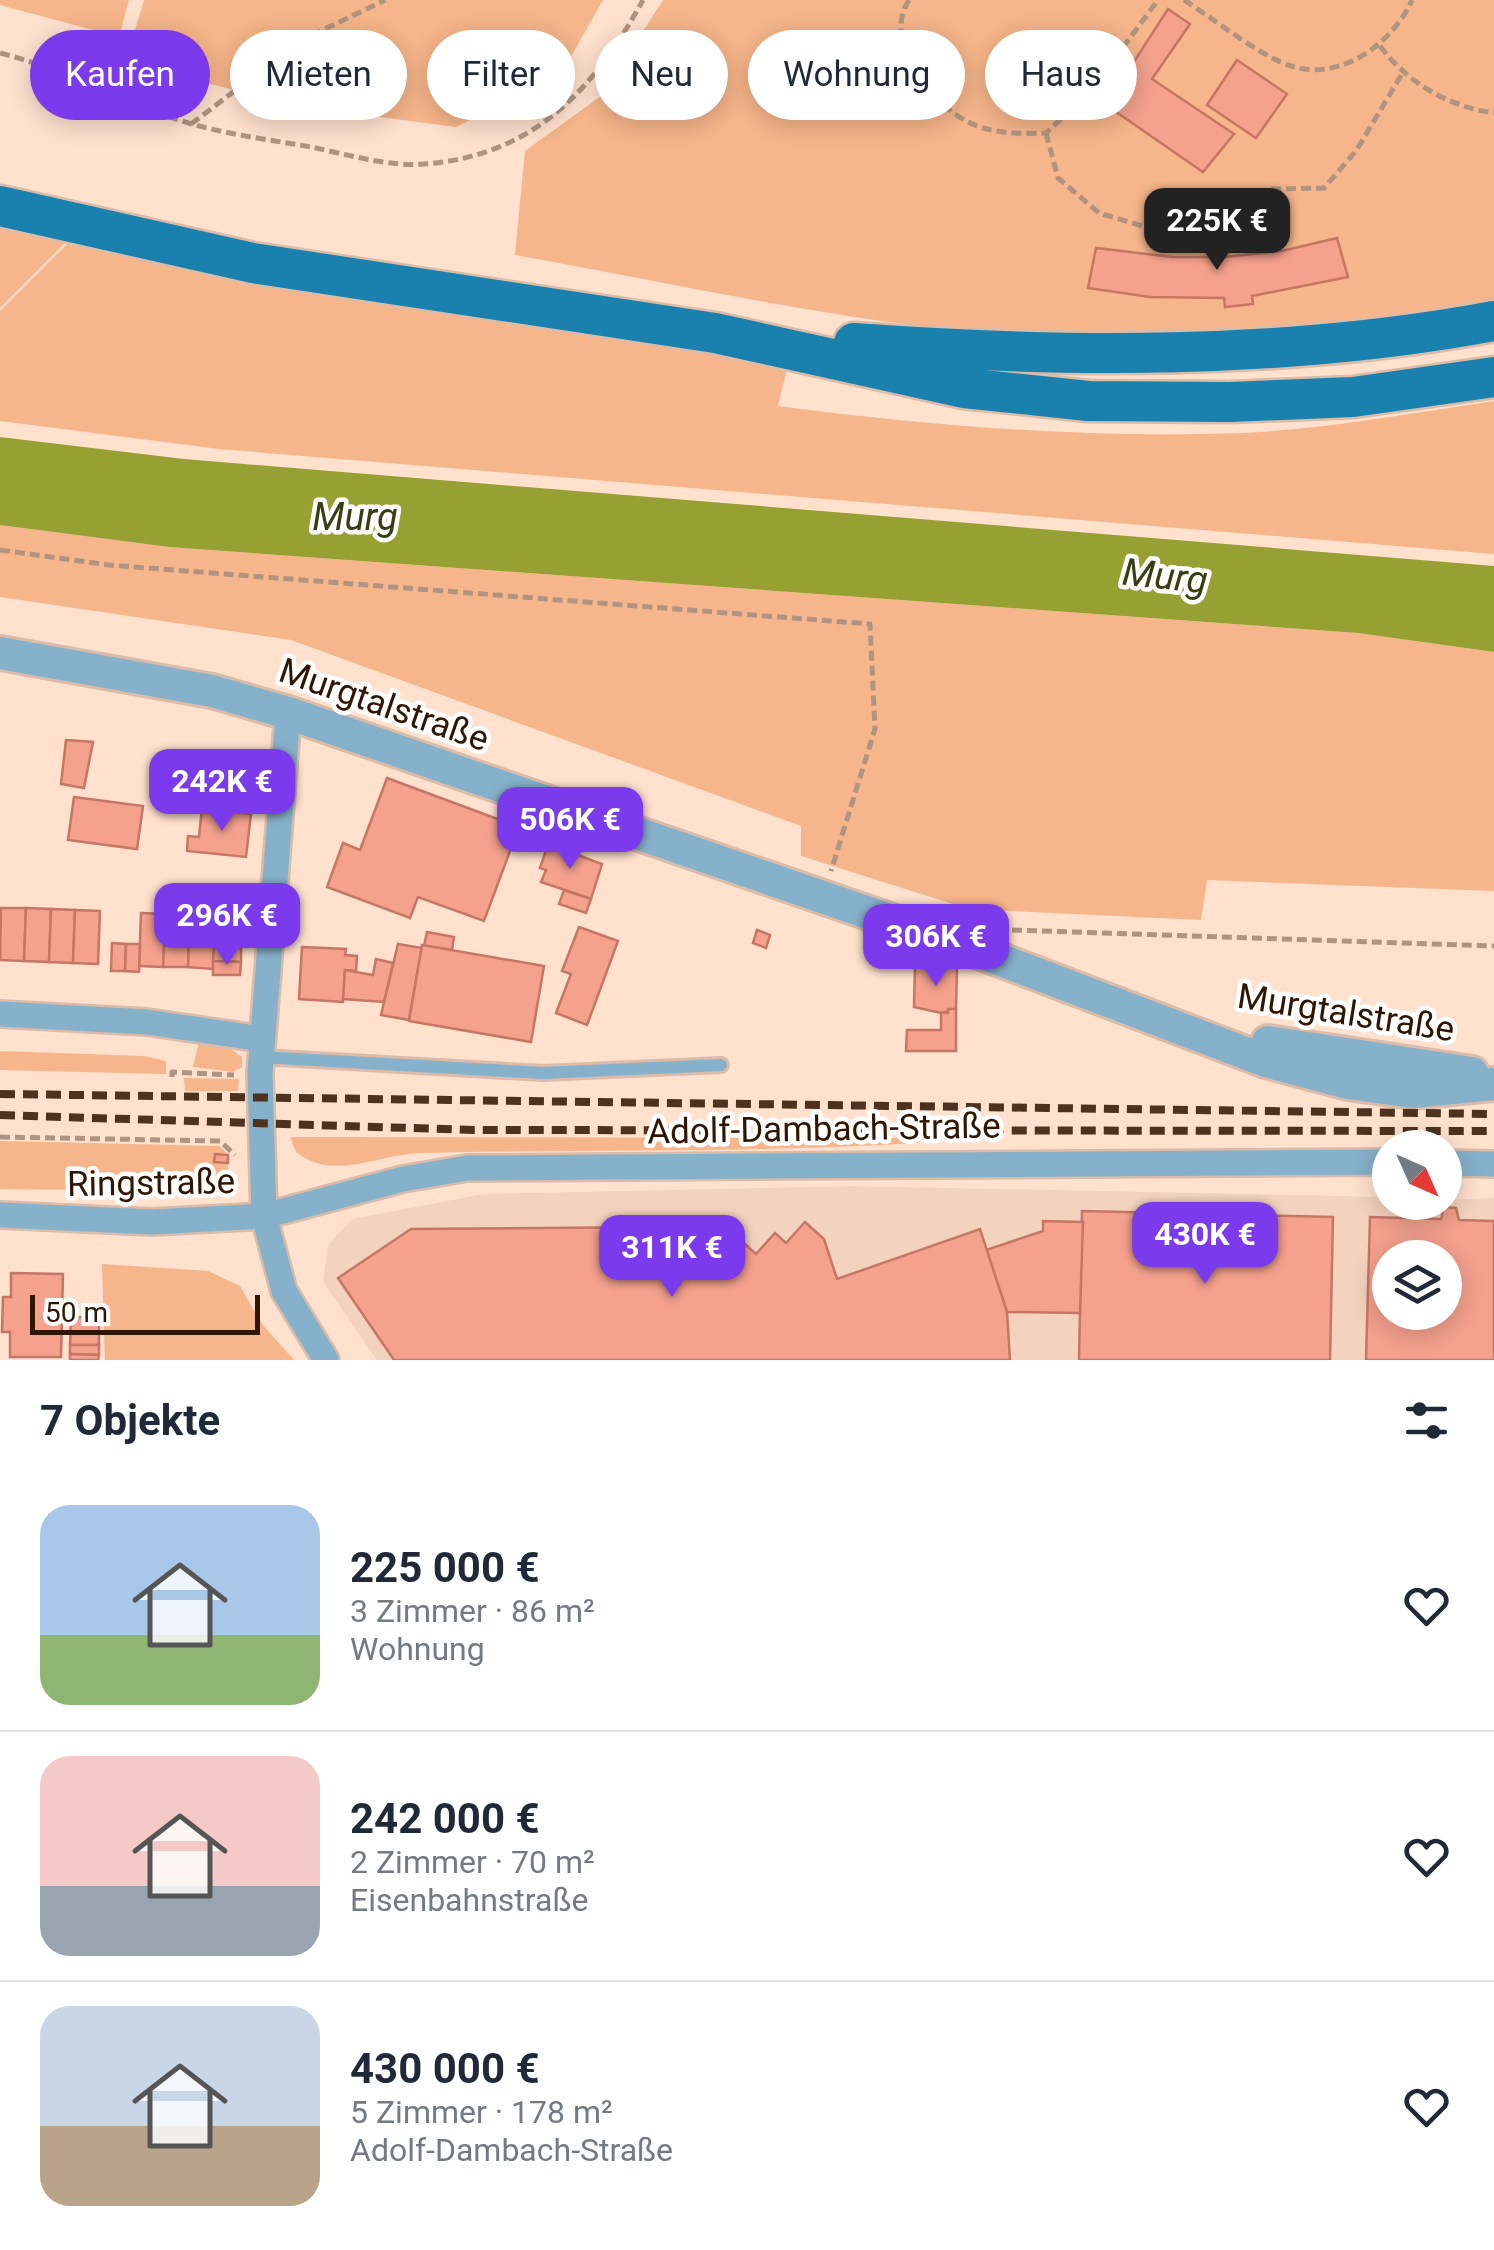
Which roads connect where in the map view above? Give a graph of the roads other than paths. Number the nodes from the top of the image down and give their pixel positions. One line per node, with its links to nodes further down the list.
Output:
1 (0, 206): 3 (main road)
2 (1494, 321): 3 (main road)
3 (716, 333): 4 (main road)
4 (1494, 377)
5 (0, 653): 6 (street, Murgtalstraße)
6 (288, 713): 8 (street, Murgtalstraße); 9 (street)
7 (0, 1014): 9 (street)
8 (1185, 1027): 11 (street, Murgtalstraße); 12 (street, Murgtalstraße)
9 (262, 1048): 10 (lane); 17 (street)
10 (722, 1065)
11 (1494, 1076)
12 (1494, 1084)
13 (1372, 1162): 17 (street, Adolf-Dambach-Straße)
14 (1462, 1163): 15 (street)
15 (1494, 1164)
16 (0, 1215): 17 (street, Ringstraße)
17 (264, 1216): 18 (street, Ringstraße)
18 (326, 1360)

